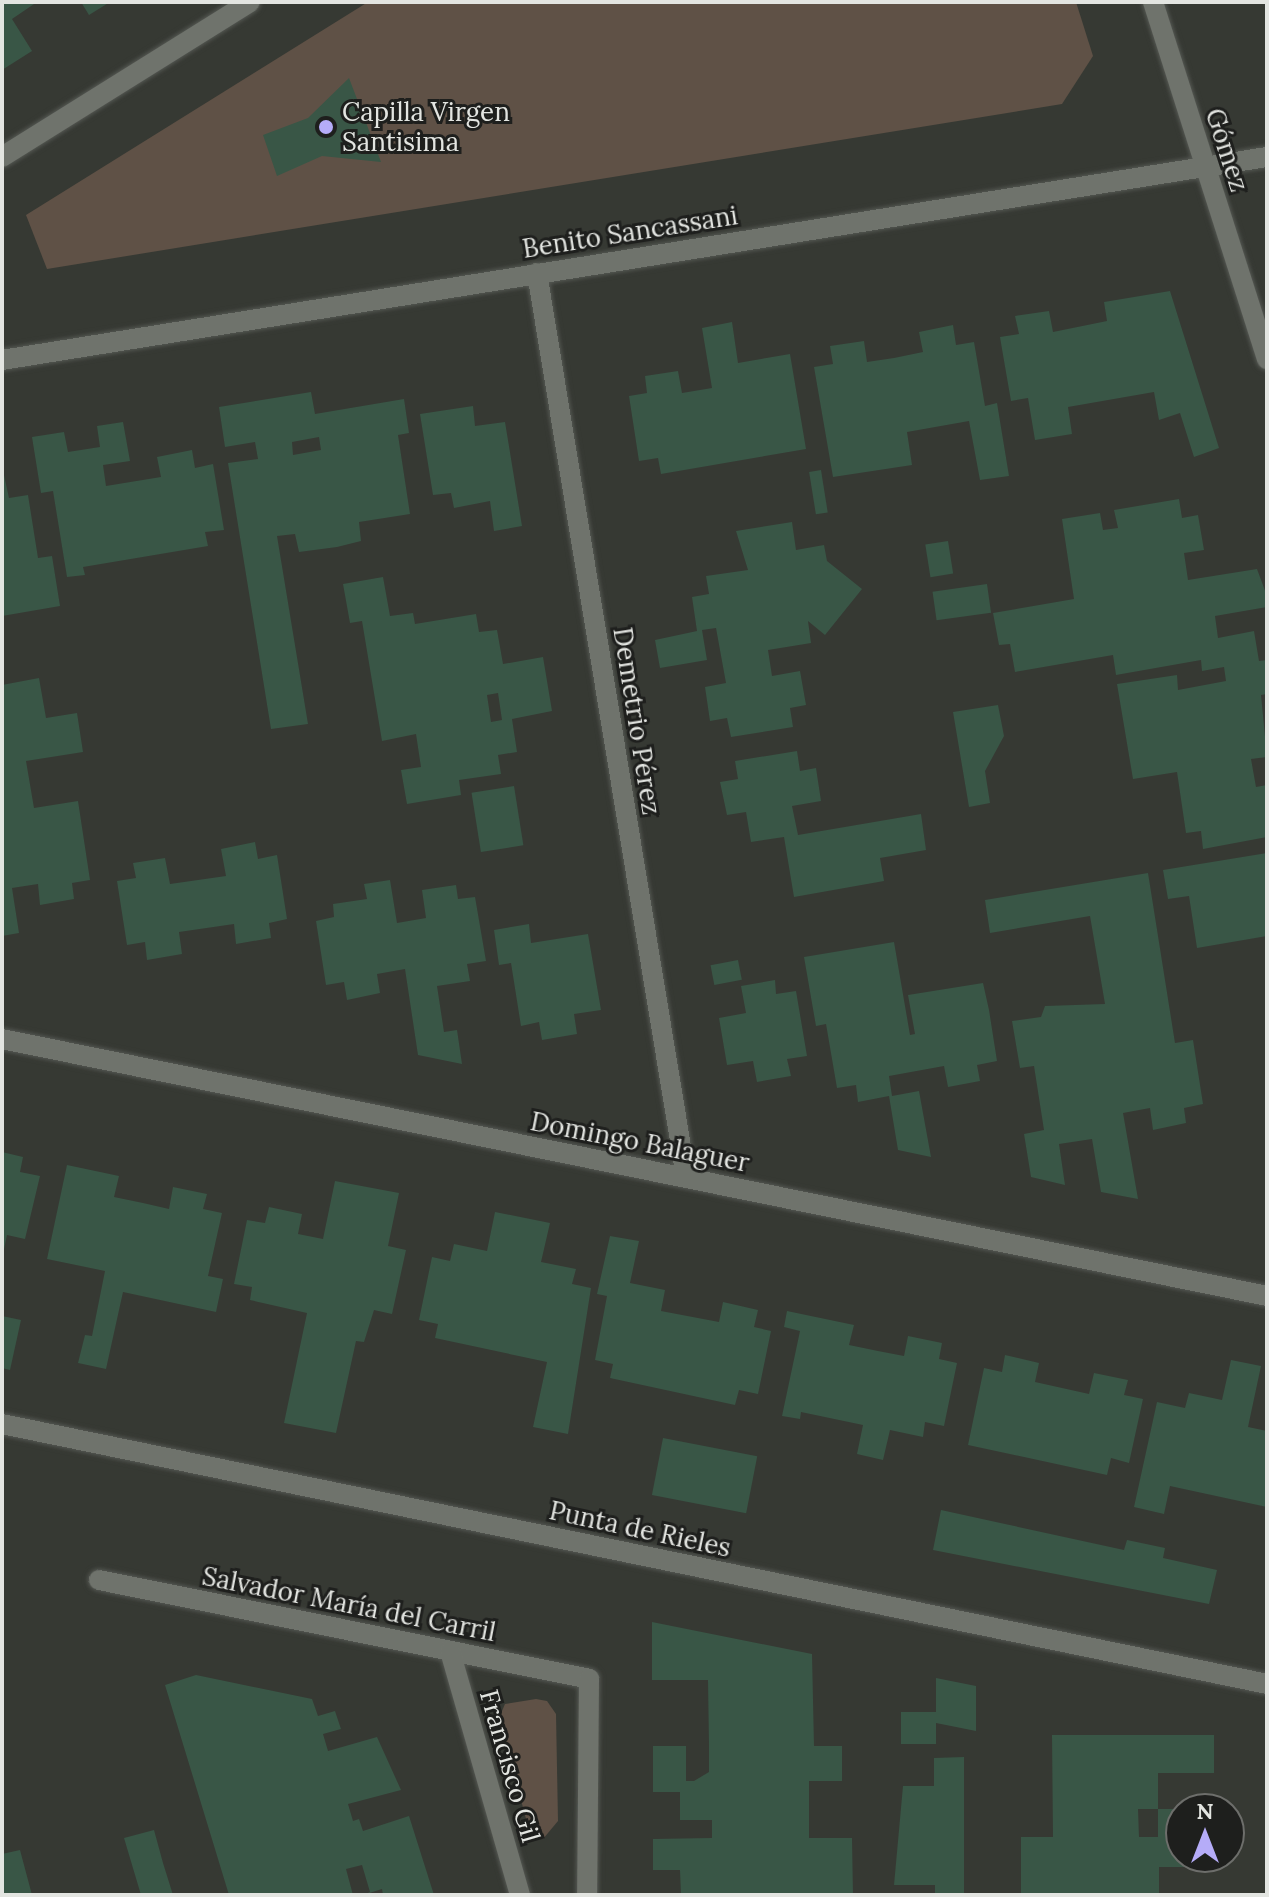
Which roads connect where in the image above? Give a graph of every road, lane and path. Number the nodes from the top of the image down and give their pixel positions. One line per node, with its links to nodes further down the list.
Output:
1 (250, 2): 3 (street)
2 (1153, 2): 5 (street, Gómez)
3 (2, 157)
4 (1267, 157): 5 (street, Benito Sancassani)
5 (1204, 165): 6 (street, Benito Sancassani); 7 (street, Gómez)
6 (537, 273): 8 (street, Benito Sancassani); 10 (street, Demetrio Pérez)
7 (1267, 359)
8 (2, 360)
9 (2, 1039): 10 (street, Domingo Balaguer)
10 (686, 1177): 11 (street, Domingo Balaguer)
11 (1267, 1296)
12 (2, 1424): 15 (street, Punta de Rieles)
13 (99, 1580): 14 (street, Salvador María del Carril)
14 (450, 1651): 16 (street, Francisco Gil); 17 (street, Salvador María del Carril)
15 (1267, 1684)
16 (520, 1895)
17 (587, 1895)

